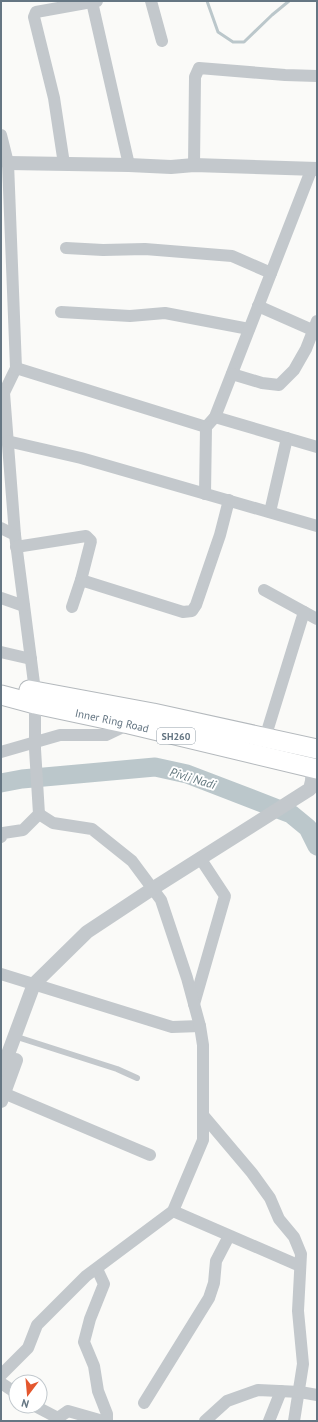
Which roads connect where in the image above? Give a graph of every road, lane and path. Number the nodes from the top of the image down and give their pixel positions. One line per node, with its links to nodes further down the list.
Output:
1 (95, 1): 7 (street); 8 (street)
2 (151, 1): 3 (street)
3 (162, 41)
4 (317, 76): 9 (street)
5 (1, 135): 6 (street)
6 (8, 163): 7 (street); 18 (street)
7 (64, 164): 8 (street)
8 (129, 165): 10 (street)
9 (194, 165): 10 (street); 11 (street)
10 (171, 168): 11 (street)
11 (314, 172): 13 (street)
12 (66, 248): 13 (street)
13 (271, 273): 14 (street)
14 (258, 306): 16 (street); 17 (street)
15 (61, 312): 17 (street)
16 (316, 328): 19 (street)
17 (249, 329): 19 (street)
18 (16, 368): 20 (street); 22 (street)
19 (232, 374): 21 (street)
20 (2, 396): 24 (street)
21 (215, 417): 22 (street); 23 (street)
22 (206, 427): 26 (street)
23 (287, 438): 25 (street); 28 (street)
24 (7, 441): 26 (street); 31 (street)
25 (317, 447)
26 (206, 494): 27 (street)
27 (229, 500): 28 (street); 32 (street)
28 (270, 512): 29 (street)
29 (317, 526)
30 (1, 528): 31 (street)
31 (16, 541): 32 (street); 35 (street)
32 (81, 580): 36 (street)
33 (264, 590): 37 (street)
34 (1, 598): 35 (street)
35 (24, 606): 40 (street)
36 (72, 607)
37 (304, 612): 38 (street); 45 (street)
38 (317, 619)
39 (1, 652): 40 (street)
40 (31, 659): 43 (street)
41 (1, 682): 43 (highway, Inner Ring Road / SH260)
42 (1, 695): 43 (highway, Inner Ring Road / SH260)
43 (35, 698): 44 (highway, Inner Ring Road / SH260); 45 (highway, Inner Ring Road / SH260); 46 (street)
44 (129, 724): 46 (street); 49 (highway, Inner Ring Road / SH260)
45 (265, 738): 47 (highway, Inner Ring Road / SH260)
46 (35, 746): 48 (street); 50 (street)
47 (316, 746): 49 (street)
48 (1, 752)
49 (315, 768): 52 (street)
50 (39, 814): 51 (street); 53 (street)
51 (1, 837)
52 (200, 858): 53 (street); 56 (street)
53 (152, 889): 55 (street); 56 (street)
54 (1, 974): 55 (street)
55 (34, 984): 57 (street); 58 (street)
56 (194, 1005): 57 (street)
57 (200, 1026): 62 (street)
58 (18, 1038): 59 (street); 60 (lane); 61 (street)
59 (1, 1073)
60 (137, 1078)
61 (2, 1095): 63 (street)
62 (203, 1115): 64 (street); 66 (street)
63 (150, 1154)
64 (173, 1211): 65 (street); 67 (street)
65 (229, 1236): 66 (street); 72 (street)
66 (300, 1266): 70 (street)
67 (96, 1269): 68 (street); 75 (street)
68 (1, 1375)
69 (281, 1391): 70 (street); 76 (street); 77 (street)
70 (300, 1392): 71 (street); 78 (street)
71 (317, 1395)
72 (144, 1403)
73 (48, 1413): 74 (street)
74 (103, 1421)
75 (107, 1421)
76 (205, 1421)
77 (269, 1421)
78 (294, 1421)

